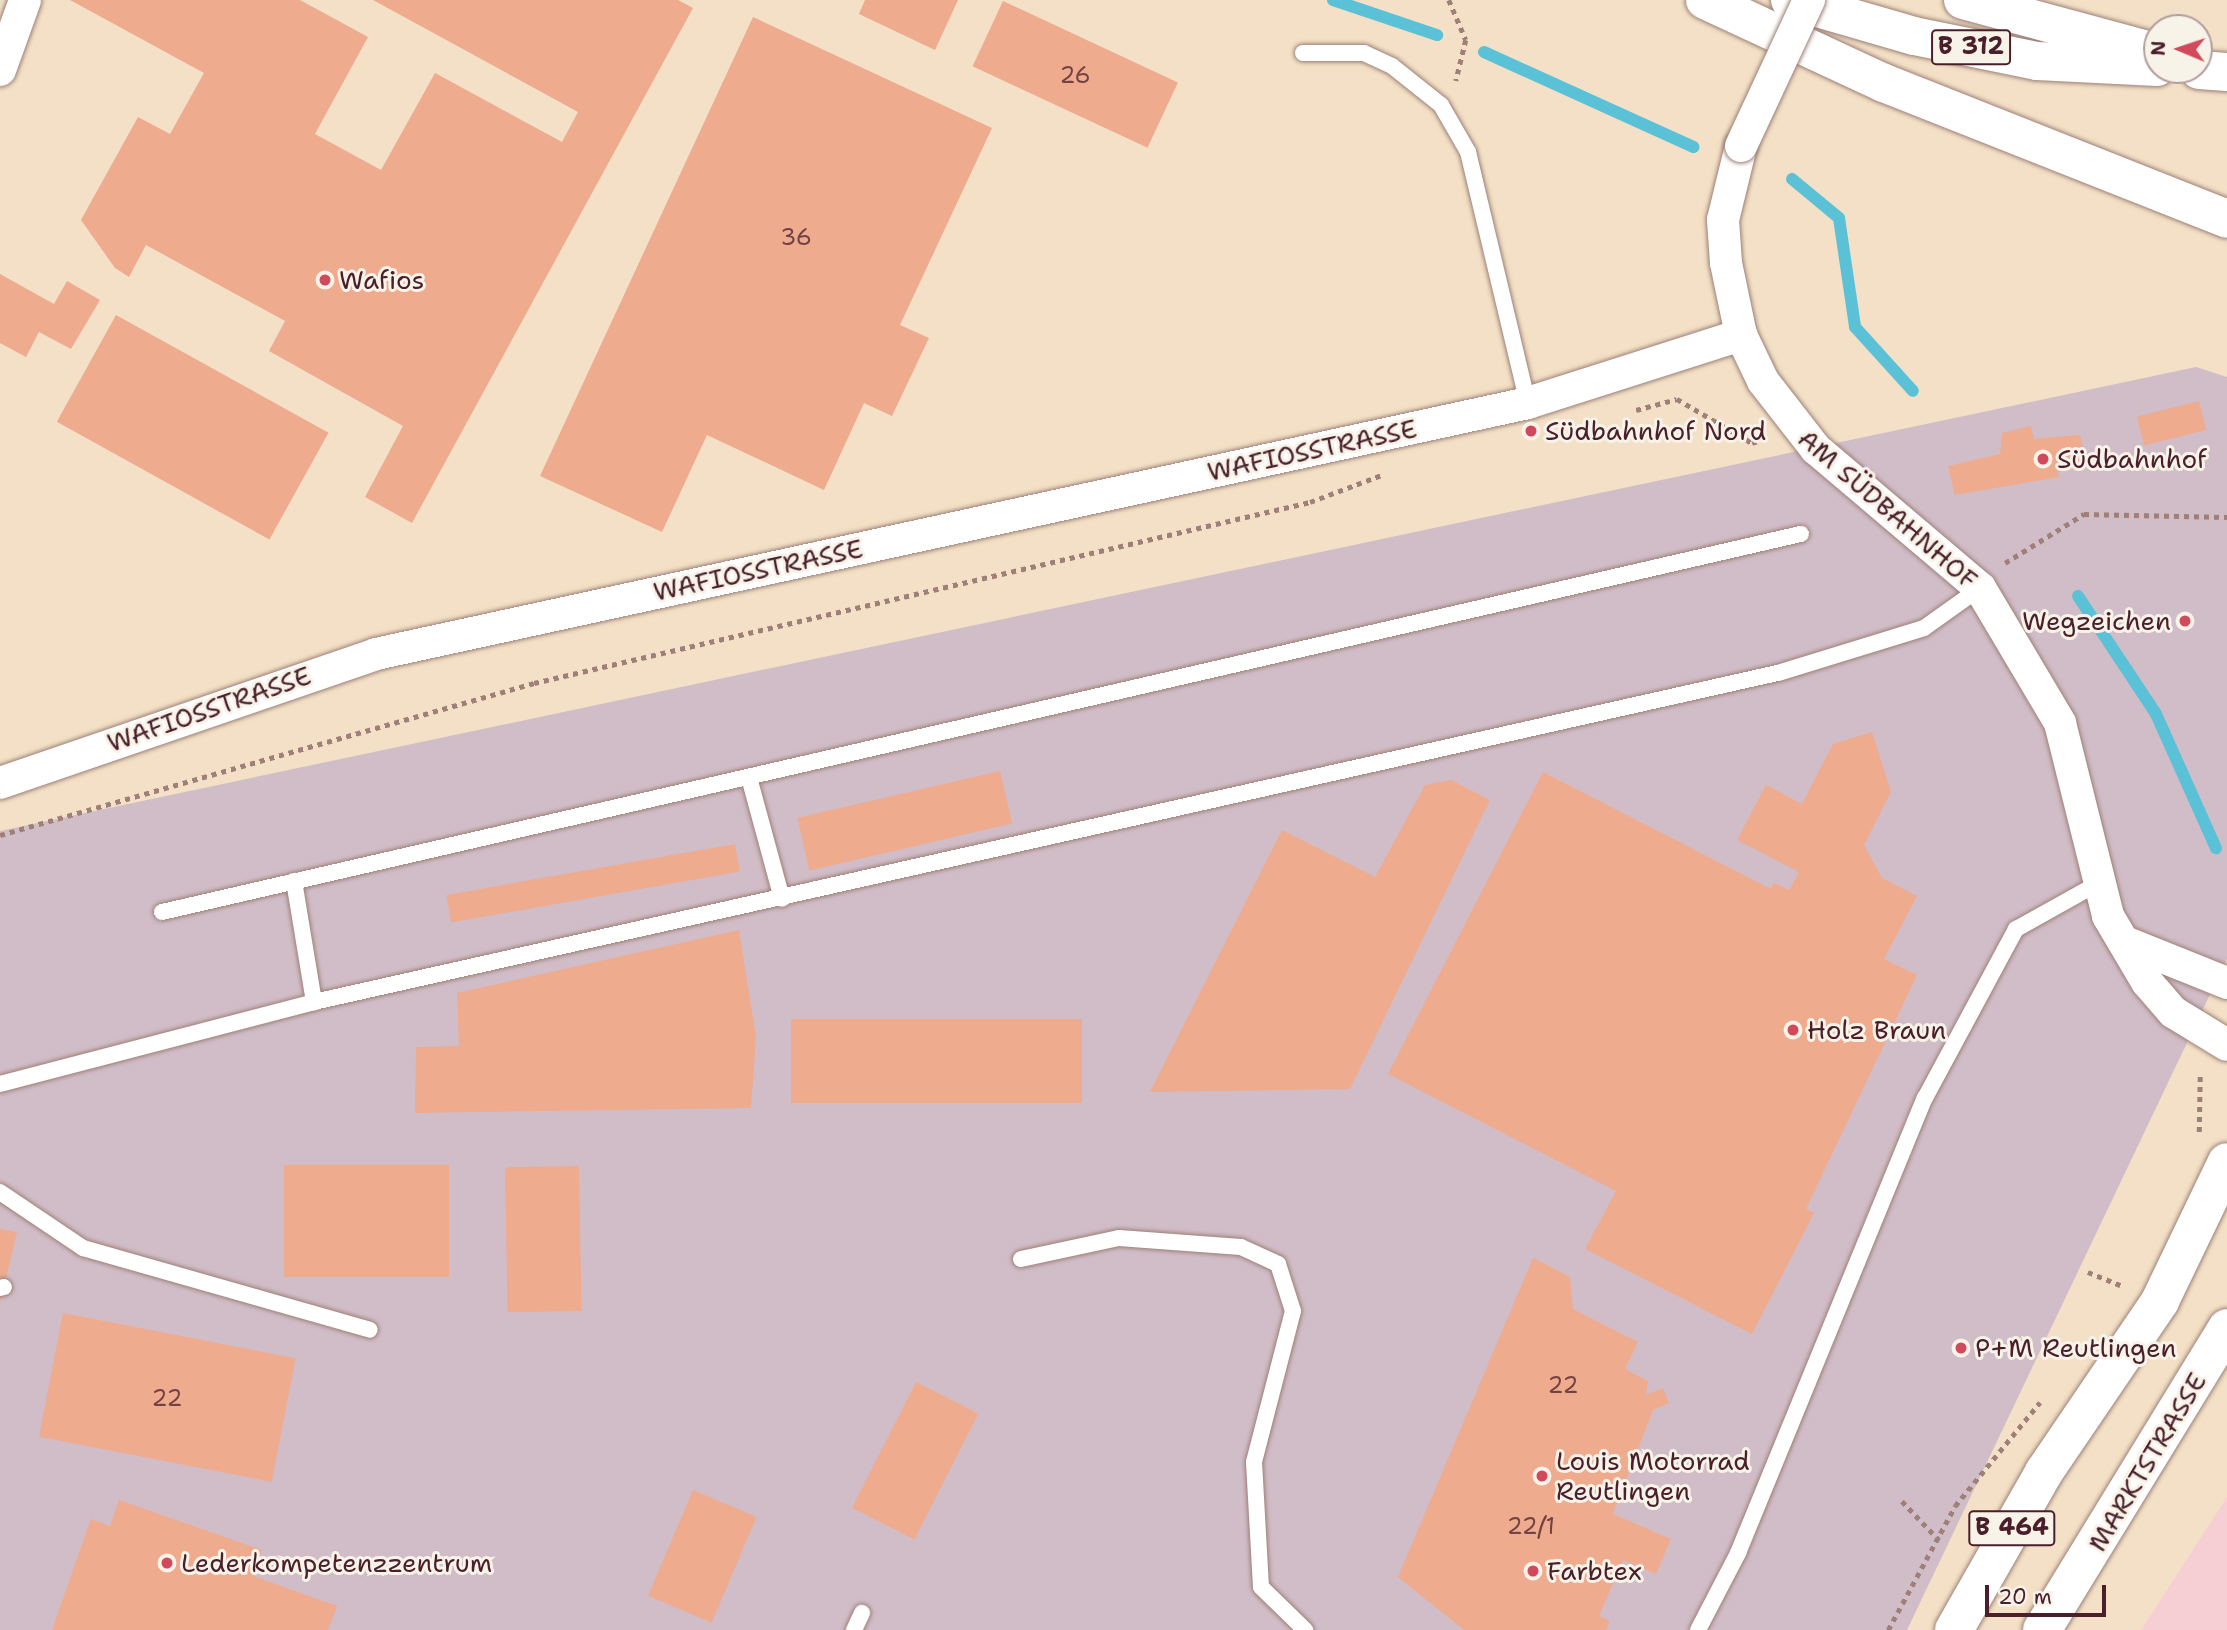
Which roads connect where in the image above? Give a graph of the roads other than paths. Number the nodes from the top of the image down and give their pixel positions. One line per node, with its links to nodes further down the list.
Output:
1 (25, 0): 9 (street)
2 (1705, 0): 10 (main road, B 312)
3 (1790, 0): 8 (main road, B 312)
4 (1809, 0): 11 (street, AM SÜDBAHNHOF, bridge)
5 (1962, 0): 6 (main road, B 312)
6 (2143, 49)
7 (1303, 53): 12 (lane)
8 (2143, 66)
9 (0, 70)
10 (2227, 219)
11 (1741, 335): 12 (street, WAFIOSSTRASSE); 14 (street, AM SÜDBAHNHOF)
12 (1528, 403): 16 (street, WAFIOSSTRASSE)
13 (1801, 534): 15 (lane)
14 (1980, 588): 18 (street, AM SÜDBAHNHOF); 19 (lane)
15 (750, 781): 17 (lane); 19 (lane)
16 (0, 783)
17 (295, 881): 20 (lane); 23 (lane)
18 (2097, 884): 21 (street, AM SÜDBAHNHOF); 34 (lane)
19 (782, 900): 23 (lane)
20 (162, 912)
21 (2125, 942): 22 (street); 24 (street, AM SÜDBAHNHOF)
22 (2227, 983)
23 (314, 1002): 25 (lane)
24 (2227, 1045)
25 (0, 1084)
26 (2227, 1162): 35 (main road, B 464)
27 (0, 1192): 30 (lane)
28 (1021, 1259): 33 (lane)
29 (2227, 1328): 36 (main road, MARKTSTRASSE / B 464)
30 (370, 1329)
31 (862, 1613): 32 (lane)
32 (854, 1630)
33 (1305, 1630)
34 (1698, 1630)
35 (1954, 1630)
36 (2042, 1630)

